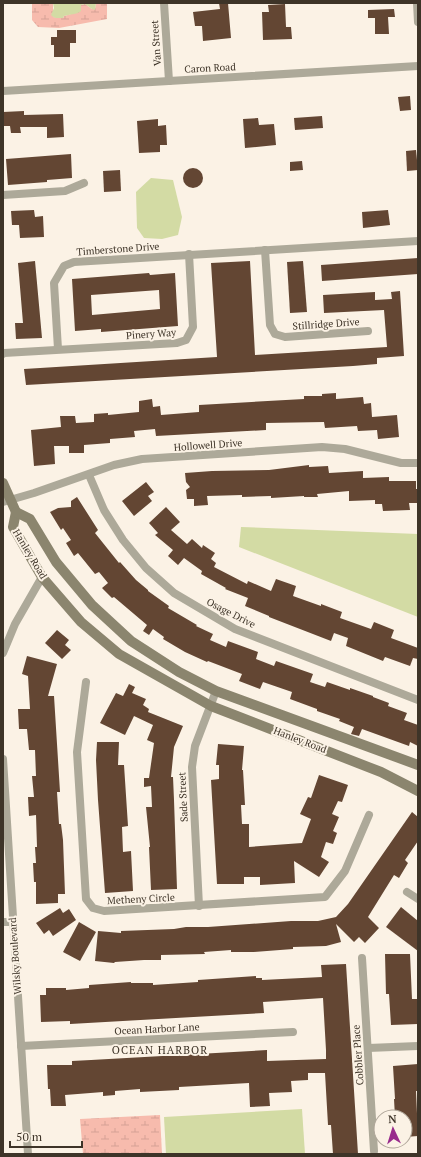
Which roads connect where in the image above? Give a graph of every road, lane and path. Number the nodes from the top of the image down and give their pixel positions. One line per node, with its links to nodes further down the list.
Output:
1 (164, 3): 5 (street, Van Street)
2 (417, 3): 3 (street)
3 (418, 22)
4 (418, 66): 5 (street, Caron Road)
5 (169, 81): 6 (street, Caron Road)
6 (3, 91)
7 (84, 183): 8 (street)
8 (3, 195)
9 (418, 241): 10 (street)
10 (265, 250): 11 (street); 12 (street, Stillridge Drive)
11 (189, 254): 13 (street, Timberstone Drive); 13 (street, Pinery Way)
12 (368, 331)
13 (58, 349): 14 (street, Pinery Way)
14 (3, 354)
15 (418, 462): 16 (street, Hollowell Drive)
16 (89, 475): 18 (street, Hollowell Drive); 24 (street, Osage Drive)
17 (3, 483): 18 (main road)
18 (7, 501): 19 (main road)
19 (16, 512): 20 (main road, Hanley Road); 23 (main road, Hanley Road)
20 (42, 577): 21 (street); 25 (main road, Hanley Road)
21 (3, 653)
22 (86, 682): 32 (street, Metheny Circle)
23 (216, 691): 25 (street, Sade Street); 27 (main road, Hanley Road)
24 (418, 700)
25 (211, 706): 28 (main road, Hanley Road); 32 (street, Sade Street)
26 (3, 758): 34 (street, Wilsky Boulevard)
27 (418, 765)
28 (418, 791)
29 (369, 815): 32 (street, Metheny Circle)
30 (407, 892): 31 (street)
31 (418, 899)
32 (199, 906)
33 (3, 922): 34 (street)
34 (13, 922): 37 (street, Wilsky Boulevard)
35 (362, 958): 39 (street, Cobbler Place)
36 (293, 1032): 37 (street, Ocean Harbor Lane)
37 (21, 1046): 41 (street, Wilsky Boulevard)
38 (418, 1046): 39 (street)
39 (368, 1048): 40 (street, Cobbler Place)
40 (374, 1150)
41 (28, 1154)

